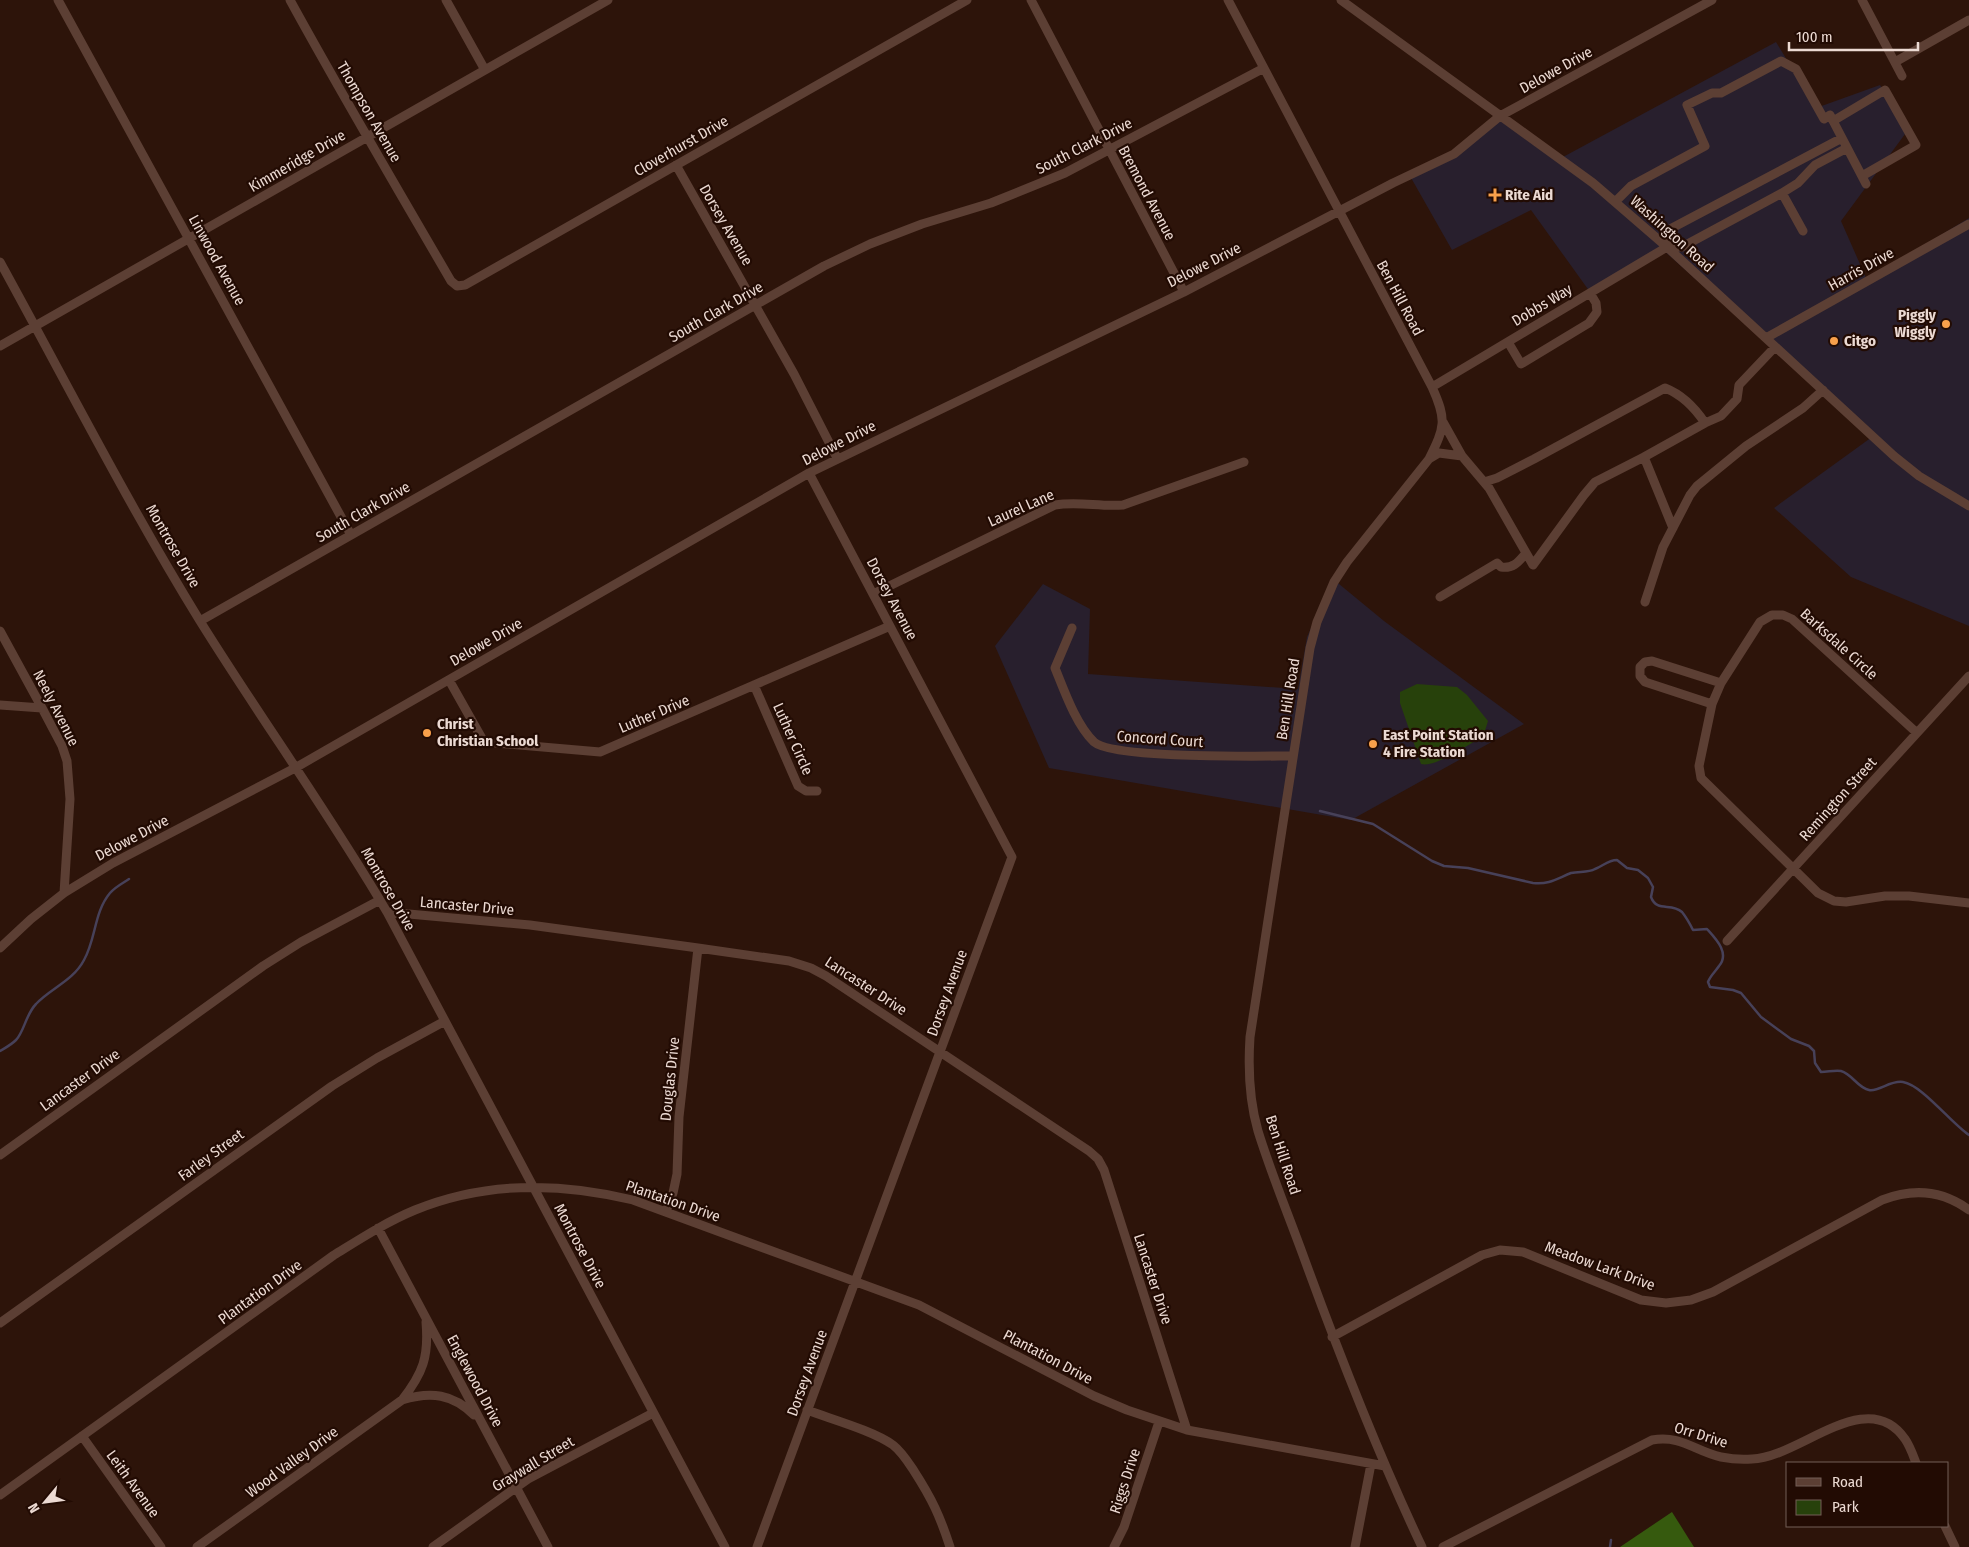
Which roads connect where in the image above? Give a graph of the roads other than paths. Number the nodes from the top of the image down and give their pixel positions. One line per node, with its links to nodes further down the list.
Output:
1 (58, 0): 28 (street, Linwood Avenue)
2 (290, 0): 18 (street, Thompson Avenue)
3 (446, 0): 14 (street)
4 (608, 0): 14 (street, Kimmeridge Drive)
5 (967, 0): 22 (street, Cloverhurst Drive)
6 (1031, 0): 21 (street, Bremond Avenue)
7 (1228, 0): 13 (street, Ben Hill Road)
8 (1341, 0): 16 (street, Washington Road)
9 (1712, 0): 16 (street, Delowe Drive)
10 (1862, 0): 12 (street)
11 (1969, 20): 12 (street)
12 (1895, 62): 15 (street)
13 (1264, 68): 21 (street, South Clark Drive); 25 (street, Ben Hill Road)
14 (485, 70): 18 (street, Kimmeridge Drive)
15 (1902, 76)
16 (1500, 116): 24 (street, Washington Road); 25 (street, Delowe Drive)
17 (1833, 121): 19 (street); 20 (street); 24 (street)
18 (367, 137): 28 (street, Kimmeridge Drive); 29 (street, Thompson Avenue)
19 (1842, 138): 20 (street); 30 (street)
20 (1847, 148): 23 (street, Dobbs Way)
21 (1110, 150): 32 (street, Bremond Avenue); 34 (street, South Clark Drive)
22 (676, 165): 29 (street, Cloverhurst Drive); 34 (street, Dorsey Avenue)
23 (1782, 193): 27 (street); 30 (street, Dobbs Way)
24 (1615, 202): 30 (street, Washington Road)
25 (1339, 211): 32 (street, Delowe Drive); 40 (street, Ben Hill Road)
26 (1969, 224): 36 (street, Harris Drive)
27 (1803, 231)
28 (190, 238): 35 (street, Kimmeridge Drive); 53 (street, Linwood Avenue)
29 (426, 238)
30 (1667, 247): 33 (street, Dobbs Way); 36 (street, Washington Road)
31 (0, 262): 35 (street, Montrose Drive)
32 (1184, 292): 46 (street, Delowe Drive)
33 (1590, 293): 37 (street, Dobbs Way); 37 (street)
34 (756, 305): 46 (street, Dorsey Avenue); 53 (street, South Clark Drive)
35 (35, 326): 38 (street, Kimmeridge Drive); 58 (street, Montrose Drive)
36 (1766, 338): 39 (street, Washington Road)
37 (1508, 342): 40 (street, Dobbs Way)
38 (0, 346)
39 (1775, 347): 41 (street, Washington Road); 43 (street)
40 (1432, 387): 42 (street, Ben Hill Road)
41 (1823, 390): 51 (street, Washington Road); 52 (street)
42 (1443, 422): 44 (street); 47 (street, Ben Hill Road)
43 (1705, 423): 45 (street); 50 (street)
44 (1462, 456): 47 (street); 50 (street)
45 (1644, 457): 52 (street); 54 (street)
46 (837, 458): 49 (street, Delowe Drive)
47 (1429, 459): 70 (street, Ben Hill Road)
48 (1244, 462): 55 (street, Laurel Lane)
49 (809, 472): 55 (street, Dorsey Avenue); 63 (street, Delowe Drive)
50 (1484, 482): 54 (street)
51 (1969, 506)
52 (1673, 528): 57 (street)
53 (351, 535): 58 (street, South Clark Drive)
54 (1526, 553): 56 (street)
55 (873, 594): 59 (street, Dorsey Avenue)
56 (1440, 597)
57 (1645, 602)
58 (200, 621): 71 (street, Montrose Drive)
59 (890, 626): 65 (street, Luther Drive); 82 (street, Dorsey Avenue)
60 (1072, 628): 70 (street, Concord Court)
61 (0, 631): 68 (street, Neely Avenue)
62 (1969, 676): 69 (street, Remington Street)
63 (449, 680): 65 (street, Luther Drive); 71 (street, Delowe Drive)
64 (1721, 683): 66 (street, Barksdale Circle); 66 (street); 69 (street, Barksdale Circle)
65 (754, 685): 72 (street, Luther Circle)
66 (1712, 704): 73 (street, Barksdale Circle)
67 (0, 705): 68 (street)
68 (42, 708): 74 (street, Neely Avenue)
69 (1917, 733): 73 (street, Remington Street)
70 (1293, 756): 91 (street, Ben Hill Road)
71 (295, 768): 74 (street, Delowe Drive); 75 (street, Montrose Drive)
72 (817, 791)
73 (1794, 868): 76 (street); 78 (street, Remington Street)
74 (64, 893): 79 (street, Delowe Drive)
75 (380, 900): 77 (street, Montrose Drive); 83 (street, Lancaster Drive)
76 (1969, 903)
77 (387, 912): 80 (street, Lancaster Drive); 81 (street, Montrose Drive)
78 (1727, 941)
79 (0, 948)
80 (698, 948): 82 (street, Lancaster Drive); 86 (street, Douglas Drive)
81 (445, 1021): 84 (street, Montrose Drive); 90 (street, Farley Street)
82 (940, 1052): 88 (street, Dorsey Avenue); 96 (street, Lancaster Drive)
83 (0, 1155)
84 (533, 1186): 86 (street, Plantation Drive); 87 (street, Plantation Drive); 94 (street, Montrose Drive)
85 (1969, 1210): 91 (street, Meadow Lark Drive)
86 (666, 1212): 88 (street, Plantation Drive)
87 (378, 1228): 89 (street, Englewood Drive); 97 (street, Plantation Drive)
88 (855, 1281): 93 (street, Dorsey Avenue); 95 (street, Plantation Drive)
89 (425, 1317): 92 (street, Wood Valley Drive); 98 (street, Englewood Drive)
90 (0, 1323)
91 (1332, 1337): 101 (street, Ben Hill Road)
92 (402, 1400): 98 (street, Wood Valley Drive); 106 (street, Wood Valley Drive)
93 (808, 1410): 110 (street, Dorsey Avenue); 111 (street)
94 (653, 1413): 102 (street, Graywall Street); 109 (street, Montrose Drive)
95 (1159, 1422): 96 (street, Plantation Drive); 112 (street, Riggs Drive)
96 (1187, 1430): 100 (street, Plantation Drive)
97 (82, 1436): 103 (street, Plantation Drive); 105 (street, Leith Avenue)
98 (495, 1447): 102 (street, Englewood Drive)
99 (1916, 1462): 115 (street, Orr Drive)
100 (1371, 1464): 101 (street, Plantation Drive); 113 (street)
101 (1385, 1466): 114 (street, Ben Hill Road)
102 (516, 1487): 107 (street, Graywall Street); 108 (street, Englewood Drive)
103 (0, 1495)
104 (1945, 1527): 116 (street)
105 (161, 1547)
106 (197, 1547)
107 (433, 1547)
108 (548, 1547)
109 (725, 1547)
110 (757, 1547)
111 (950, 1547)
112 (1114, 1547)
113 (1355, 1547)
114 (1422, 1547)
115 (1443, 1547)
116 (1955, 1547)

